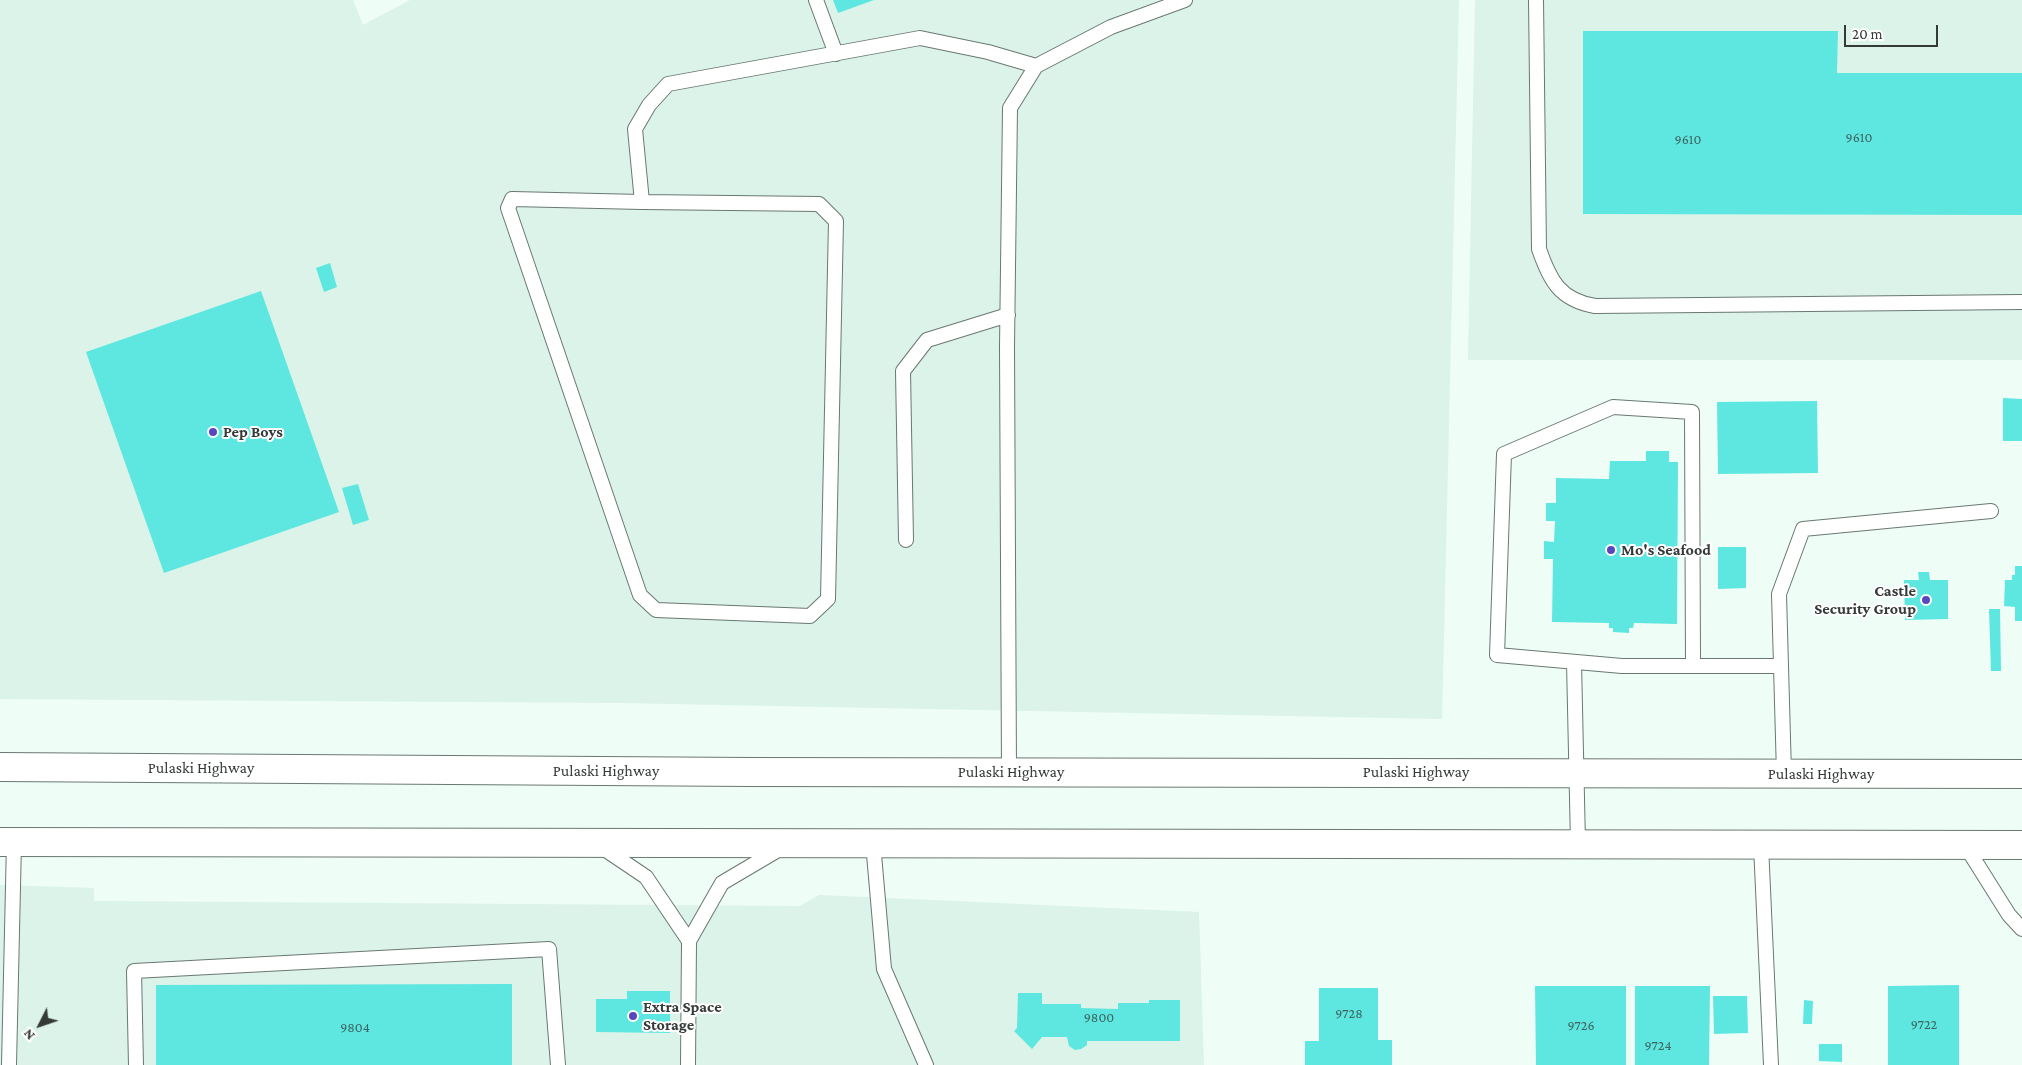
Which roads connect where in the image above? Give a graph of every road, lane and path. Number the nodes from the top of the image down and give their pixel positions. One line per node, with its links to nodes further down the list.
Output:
1 (816, 0): 4 (lane)
2 (1185, 0): 5 (lane)
3 (1536, 0): 7 (lane)
4 (836, 54): 5 (lane); 6 (lane)
5 (1036, 66): 8 (lane)
6 (642, 202): 6 (lane)
7 (2022, 302)
8 (1008, 315): 10 (lane); 15 (lane)
9 (1991, 511): 13 (lane)
10 (906, 540)
11 (1574, 662): 12 (lane); 12 (lane); 16 (lane)
12 (1693, 666): 13 (lane)
13 (1781, 666): 17 (lane)
14 (0, 767): 15 (highway, Pulaski Highway)
15 (1008, 772): 16 (highway, Pulaski Highway)
16 (1577, 773): 17 (highway, Pulaski Highway); 23 (lane)
17 (1784, 774): 18 (highway, Pulaski Highway)
18 (2022, 774)
19 (7, 842): 20 (highway); 29 (lane)
20 (595, 843): 21 (highway); 28 (lane)
21 (790, 843): 22 (highway); 28 (lane)
22 (873, 844): 23 (highway); 33 (lane)
23 (1578, 844): 24 (highway)
24 (1761, 845): 25 (highway); 34 (lane)
25 (1965, 845): 26 (highway); 27 (lane)
26 (2022, 845)
27 (2022, 929)
28 (689, 941): 32 (lane)
29 (9, 1065)
30 (136, 1065): 31 (lane)
31 (558, 1065)
32 (688, 1065)
33 (926, 1065)
34 (1771, 1065)

